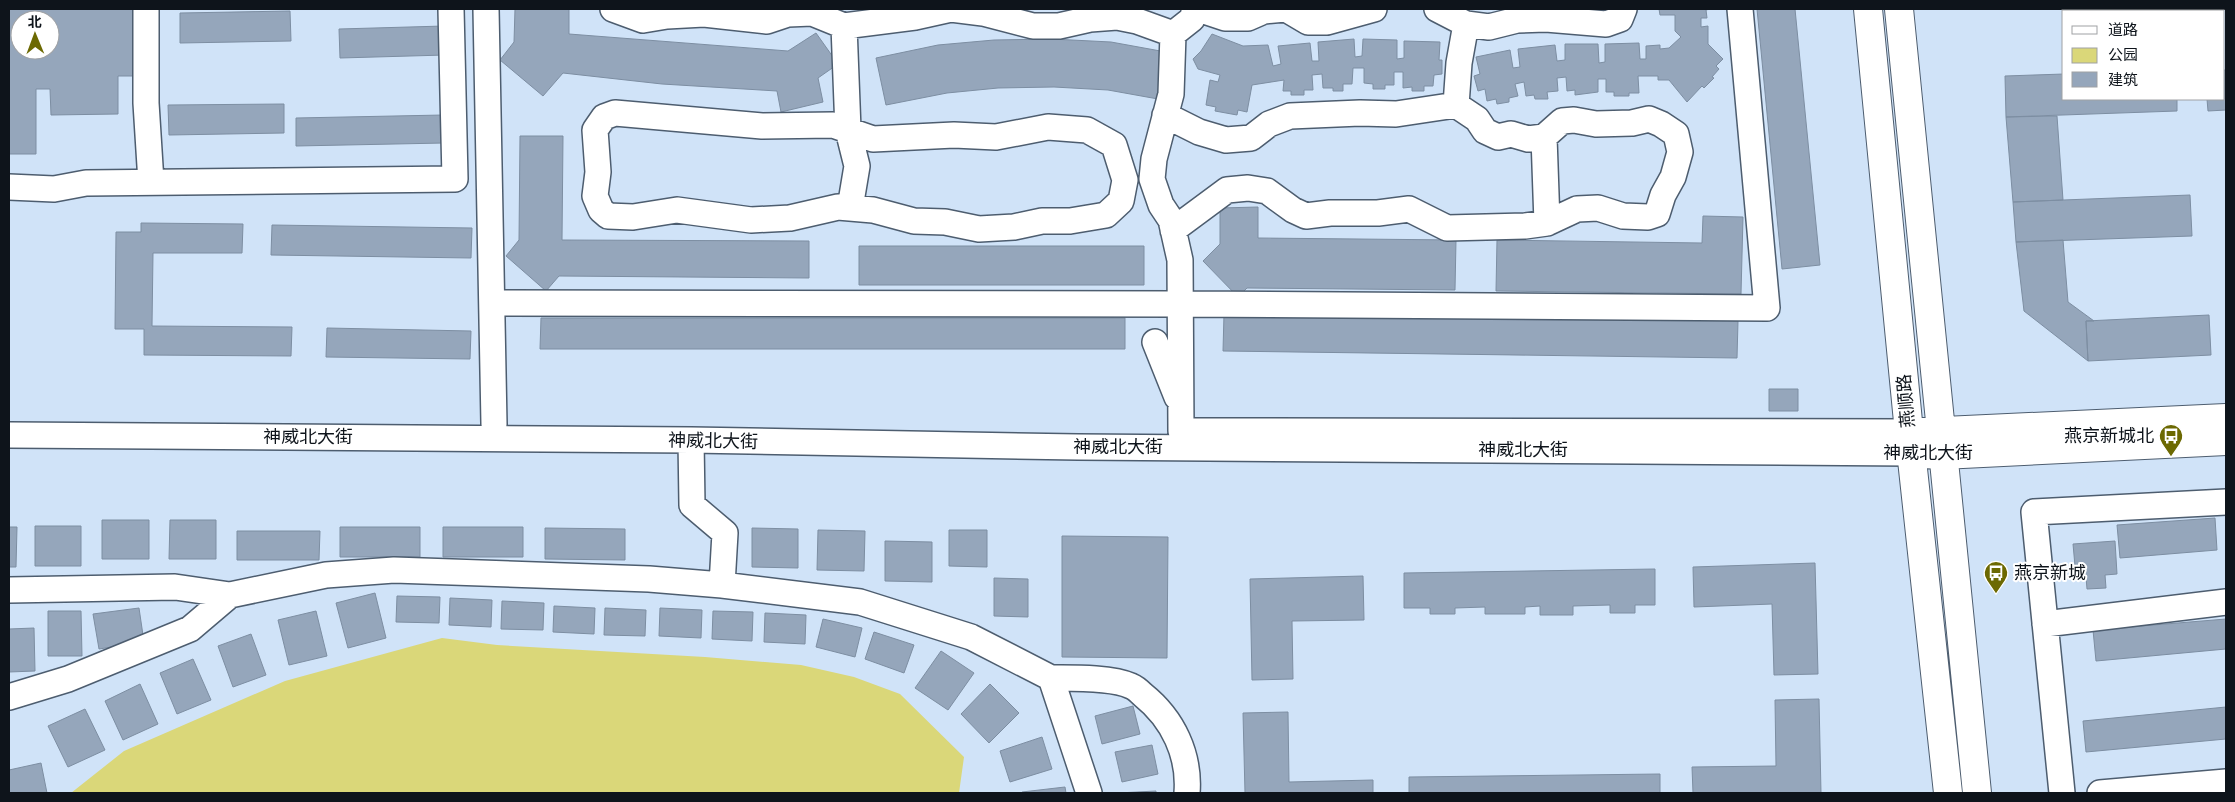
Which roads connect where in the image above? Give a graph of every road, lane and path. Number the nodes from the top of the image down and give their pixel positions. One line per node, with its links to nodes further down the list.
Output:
1 (146, 9): 24 (street)
2 (451, 9): 24 (street)
3 (486, 9): 29 (street)
4 (613, 9): 13 (street)
5 (1196, 9): 6 (street); 17 (street)
6 (1286, 9): 7 (street)
7 (1374, 9)
8 (1437, 9): 15 (street)
9 (1624, 9): 15 (street)
10 (1740, 9): 30 (street)
11 (1868, 9): 40 (main road, 燕顺路)
12 (1899, 9): 41 (main road, 燕顺路)
13 (811, 11): 16 (street)
14 (1117, 13): 16 (street); 17 (street)
15 (1466, 24): 18 (street)
16 (844, 26): 20 (street)
17 (1173, 34): 19 (street)
18 (1456, 105): 19 (street); 21 (street)
19 (1166, 115): 22 (street)
20 (848, 130): 23 (street); 26 (street); 26 (street)
21 (1544, 137): 27 (street); 27 (street)
22 (1152, 179): 23 (street); 28 (street)
23 (1125, 180): 26 (street)
24 (151, 182): 25 (street)
25 (9, 186)
26 (850, 208)
27 (1547, 223): 28 (street)
28 (1173, 230): 30 (street)
29 (492, 303): 30 (street); 35 (street)
30 (1181, 304): 32 (street)
31 (1155, 342): 32 (street)
32 (1181, 406): 36 (street)
33 (9, 418): 35 (street, 神威北大街)
34 (2226, 418): 41 (main road, 神威北大街)
35 (494, 424): 36 (street, 神威北大街)
36 (1181, 431): 40 (street, 神威北大街)
37 (9, 435): 38 (street, 神威北大街)
38 (691, 440): 40 (street, 神威北大街); 43 (street)
39 (2226, 441): 41 (main road, 神威北大街)
40 (1910, 443): 41 (main road, 神威北大街); 53 (main road, 燕顺路)
41 (1941, 444): 54 (main road, 燕顺路)
42 (2226, 502): 47 (street)
43 (722, 585): 45 (street); 48 (street)
44 (9, 590): 45 (street)
45 (230, 595): 49 (street)
46 (2226, 602): 47 (street)
47 (2045, 624): 55 (street)
48 (1051, 678): 51 (street); 52 (street)
49 (9, 697)
50 (2226, 782): 56 (street)
51 (1089, 793)
52 (1187, 793)
53 (1948, 793)
54 (1977, 793)
55 (2062, 793)
56 (2100, 793)

